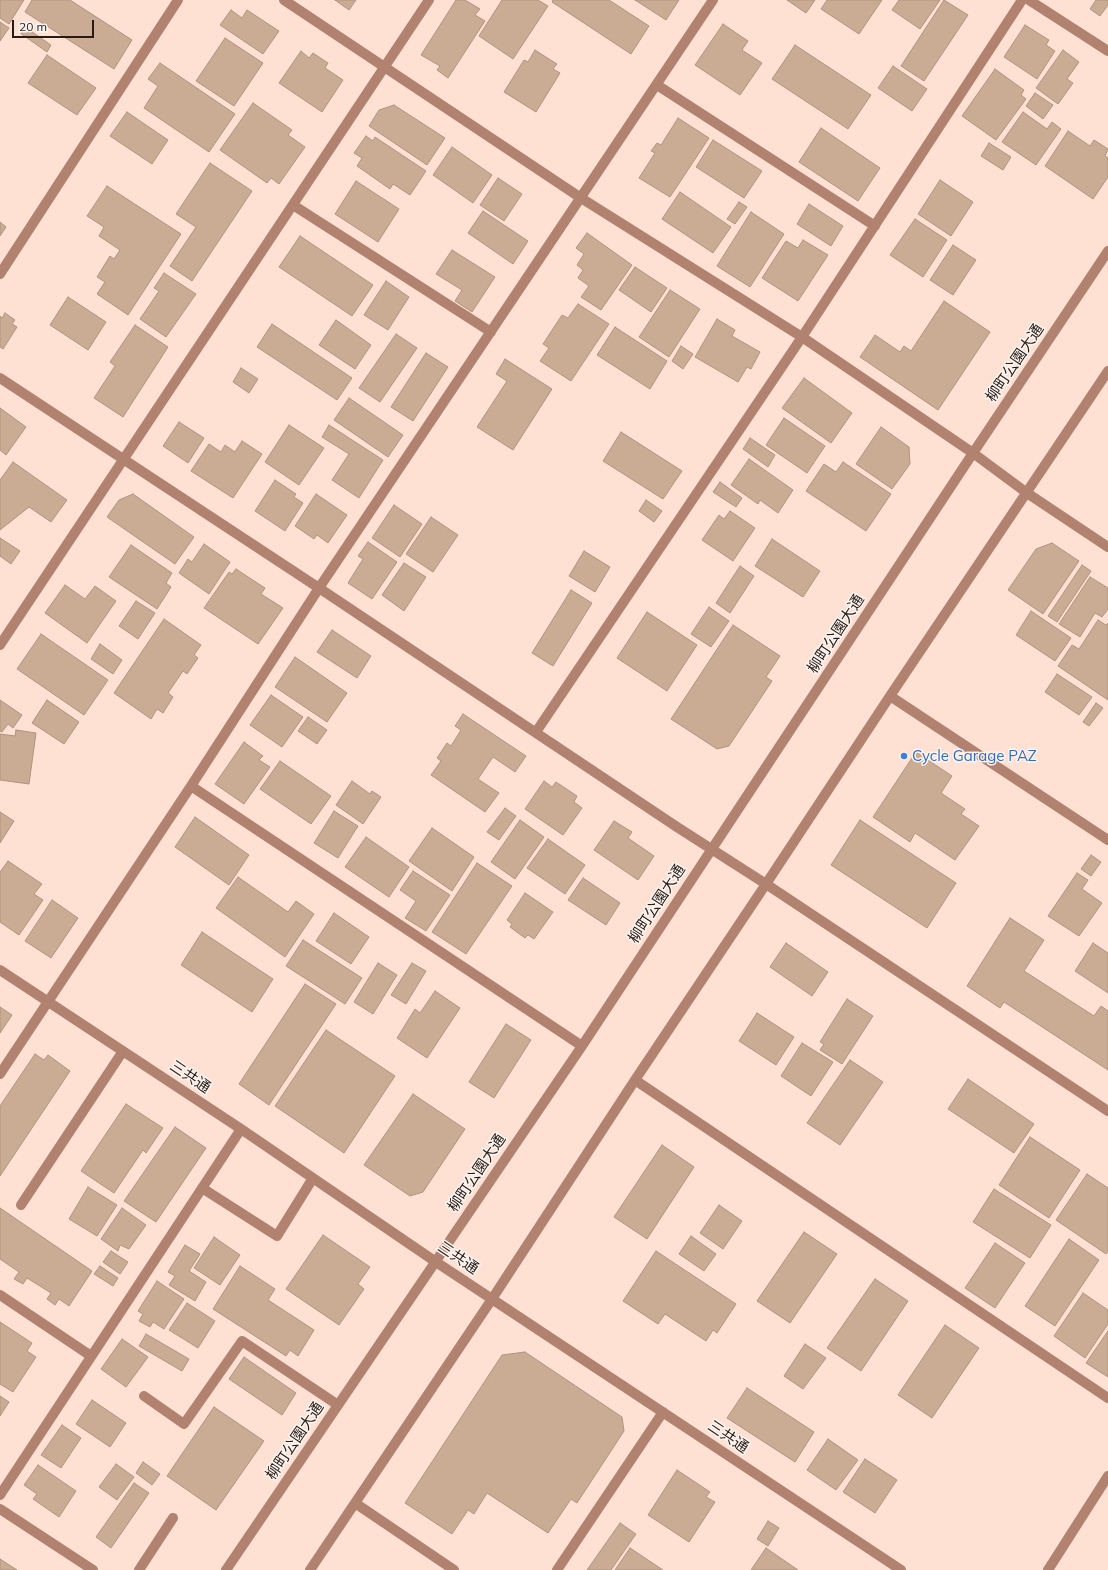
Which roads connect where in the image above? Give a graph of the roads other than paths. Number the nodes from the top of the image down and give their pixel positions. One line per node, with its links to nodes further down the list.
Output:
1 (178, 0): 14 (street)
2 (284, 0): 8 (street)
3 (429, 0): 8 (street)
4 (713, 0): 9 (street)
5 (1022, 0): 12 (street)
6 (1029, 0): 7 (street)
7 (1108, 51)
8 (384, 67): 10 (street); 11 (street)
9 (657, 85): 10 (street); 12 (street)
10 (581, 198): 15 (street); 16 (street)
11 (293, 205): 15 (street); 20 (street)
12 (875, 226): 16 (street)
13 (1108, 250): 19 (street, 柳町公園大通)
14 (0, 274)
15 (491, 332): 23 (street)
16 (802, 337): 19 (street); 26 (street)
17 (1108, 371): 21 (street)
18 (0, 378): 20 (street)
19 (973, 453): 21 (street); 29 (street, 柳町公園大通)
20 (124, 460): 23 (street); 24 (street)
21 (1027, 493): 22 (street); 25 (street)
22 (1108, 547)
23 (319, 588): 26 (street); 27 (street)
24 (0, 645)
25 (890, 696): 28 (street); 30 (street)
26 (536, 732): 29 (street)
27 (191, 786): 32 (street); 33 (street)
28 (1108, 840)
29 (711, 849): 30 (street); 33 (street, 柳町公園大通)
30 (766, 884): 36 (street); 37 (street)
31 (0, 970): 32 (street, 三共通)
32 (48, 1002): 34 (street, 三共通); 35 (street)
33 (582, 1046): 42 (street, 柳町公園大通)
34 (123, 1050): 38 (street, 三共通); 41 (street)
35 (0, 1074)
36 (635, 1080): 44 (street); 47 (street)
37 (1108, 1111)
38 (241, 1129): 39 (street, 三共通); 40 (street)
39 (313, 1178): 40 (street); 42 (street, 三共通)
40 (202, 1188): 45 (street)
41 (21, 1205)
42 (436, 1262): 44 (street, 三共通); 48 (street, 柳町公園大通)
43 (0, 1295): 45 (street)
44 (492, 1299): 49 (street, 三共通); 52 (street)
45 (91, 1356): 51 (street)
46 (144, 1396): 48 (street)
47 (1108, 1398)
48 (338, 1405): 58 (street, 柳町公園大通)
49 (663, 1412): 60 (street); 61 (street, 三共通)
50 (1108, 1476): 62 (street)
51 (0, 1495)
52 (355, 1503): 55 (street); 59 (street)
53 (0, 1509): 56 (street)
54 (173, 1518): 57 (street)
55 (449, 1568)
56 (93, 1570)
57 (139, 1570)
58 (226, 1570)
59 (310, 1570)
60 (557, 1570)
61 (901, 1570)
62 (1048, 1570)

